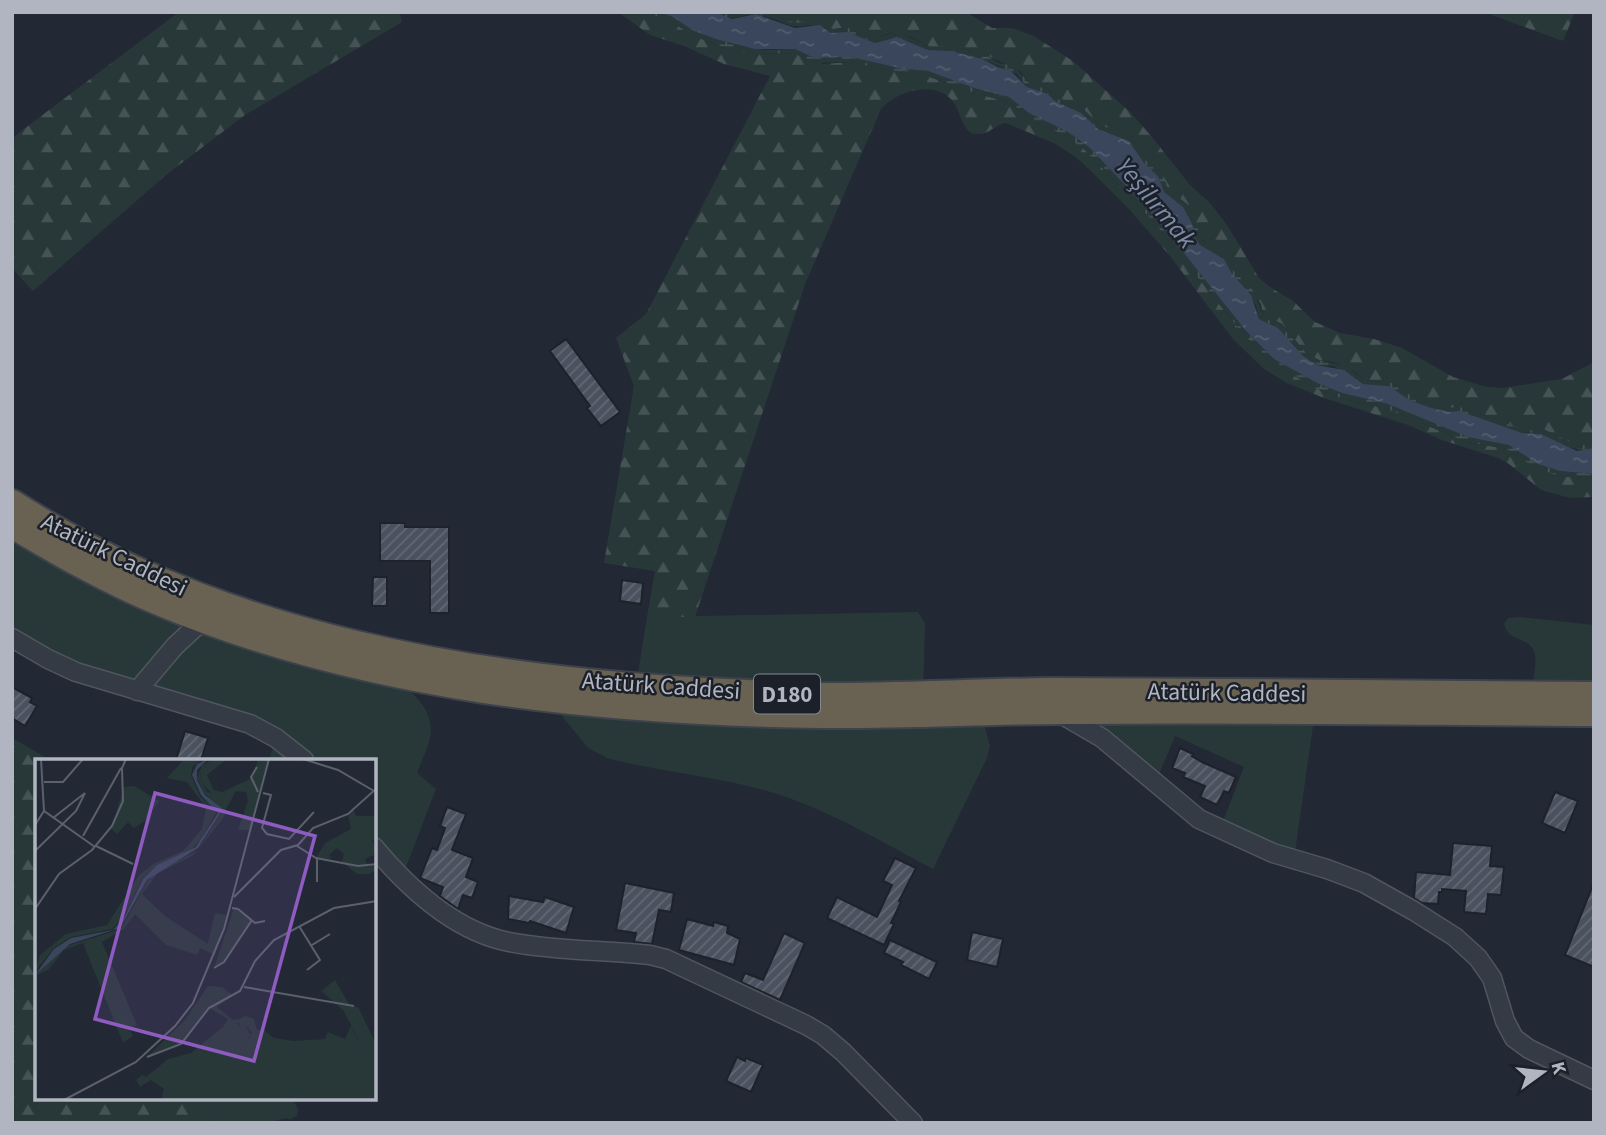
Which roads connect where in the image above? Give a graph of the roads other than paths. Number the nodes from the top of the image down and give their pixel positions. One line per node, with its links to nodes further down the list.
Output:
1 (12, 503): 6 (highway, Atatürk Caddesi / D180)
2 (12, 526): 3 (highway, Atatürk Caddesi / D180)
3 (203, 620): 5 (street); 7 (highway, Atatürk Caddesi / D180)
4 (12, 638): 5 (street)
5 (136, 691): 9 (street)
6 (1594, 695)
7 (1056, 711): 8 (highway, Atatürk Caddesi / D180); 11 (street)
8 (1594, 713)
9 (302, 759)
10 (376, 849): 12 (street)
11 (1594, 1080)
12 (913, 1123)

